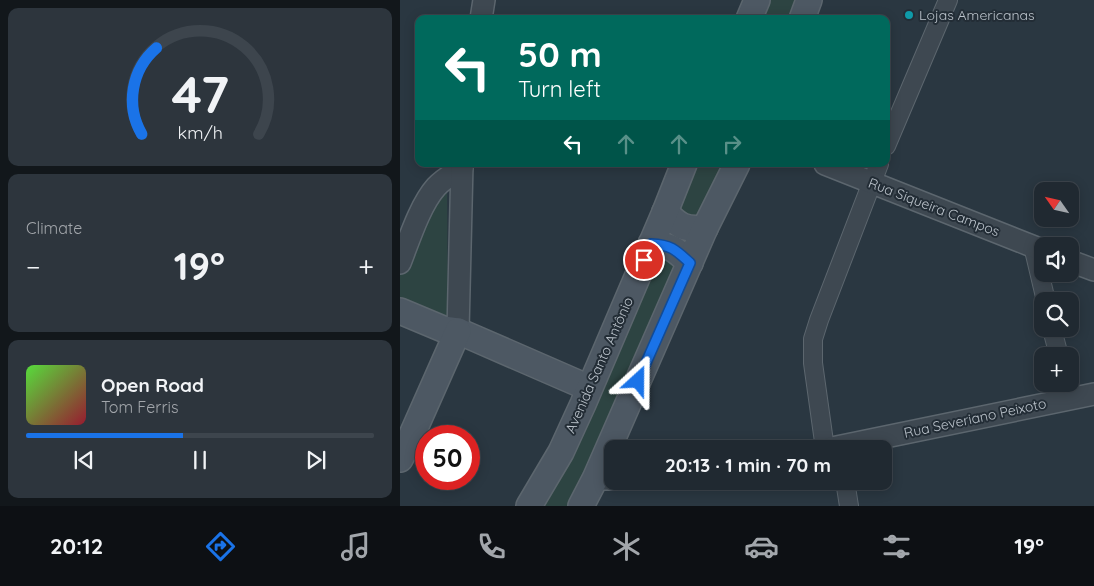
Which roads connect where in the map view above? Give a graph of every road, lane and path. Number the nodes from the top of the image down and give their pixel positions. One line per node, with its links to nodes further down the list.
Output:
1 (484, 0): 5 (street)
2 (756, 0): 6 (main road)
3 (809, 0): 7 (main road)
4 (948, 0): 8 (street)
5 (482, 15)
6 (750, 15)
7 (803, 15)
8 (890, 137)
9 (461, 167): 19 (street)
10 (462, 167): 24 (street)
11 (683, 167): 15 (main road, Avenida Santo Antônio)
12 (736, 167): 16 (main road)
13 (842, 167): 14 (street, Rua Siqueira Campos)
14 (875, 173): 18 (street, Rua Siqueira Campos); 30 (street)
15 (665, 212): 16 (main road); 17 (main road, Avenida Santo Antônio)
16 (705, 228): 20 (main road)
17 (651, 244): 20 (main road); 28 (main road, Avenida Santo Antônio)
18 (1034, 246)
19 (400, 263)
20 (690, 263): 29 (main road)
21 (1079, 264): 22 (street)
22 (1094, 270)
23 (400, 311): 24 (main road)
24 (451, 333): 28 (main road); 32 (main road)
25 (1063, 392): 31 (street, Rua Severiano Peixoto)
26 (1076, 392): 27 (street, Rua Severiano Peixoto)
27 (1094, 394)
28 (586, 396): 35 (main road, Avenida Santo Antônio)
29 (620, 440)
30 (831, 440)
31 (866, 440)
32 (400, 459)
33 (604, 479): 36 (main road)
34 (846, 490): 37 (street)
35 (528, 506)
36 (580, 506)
37 (848, 506)

